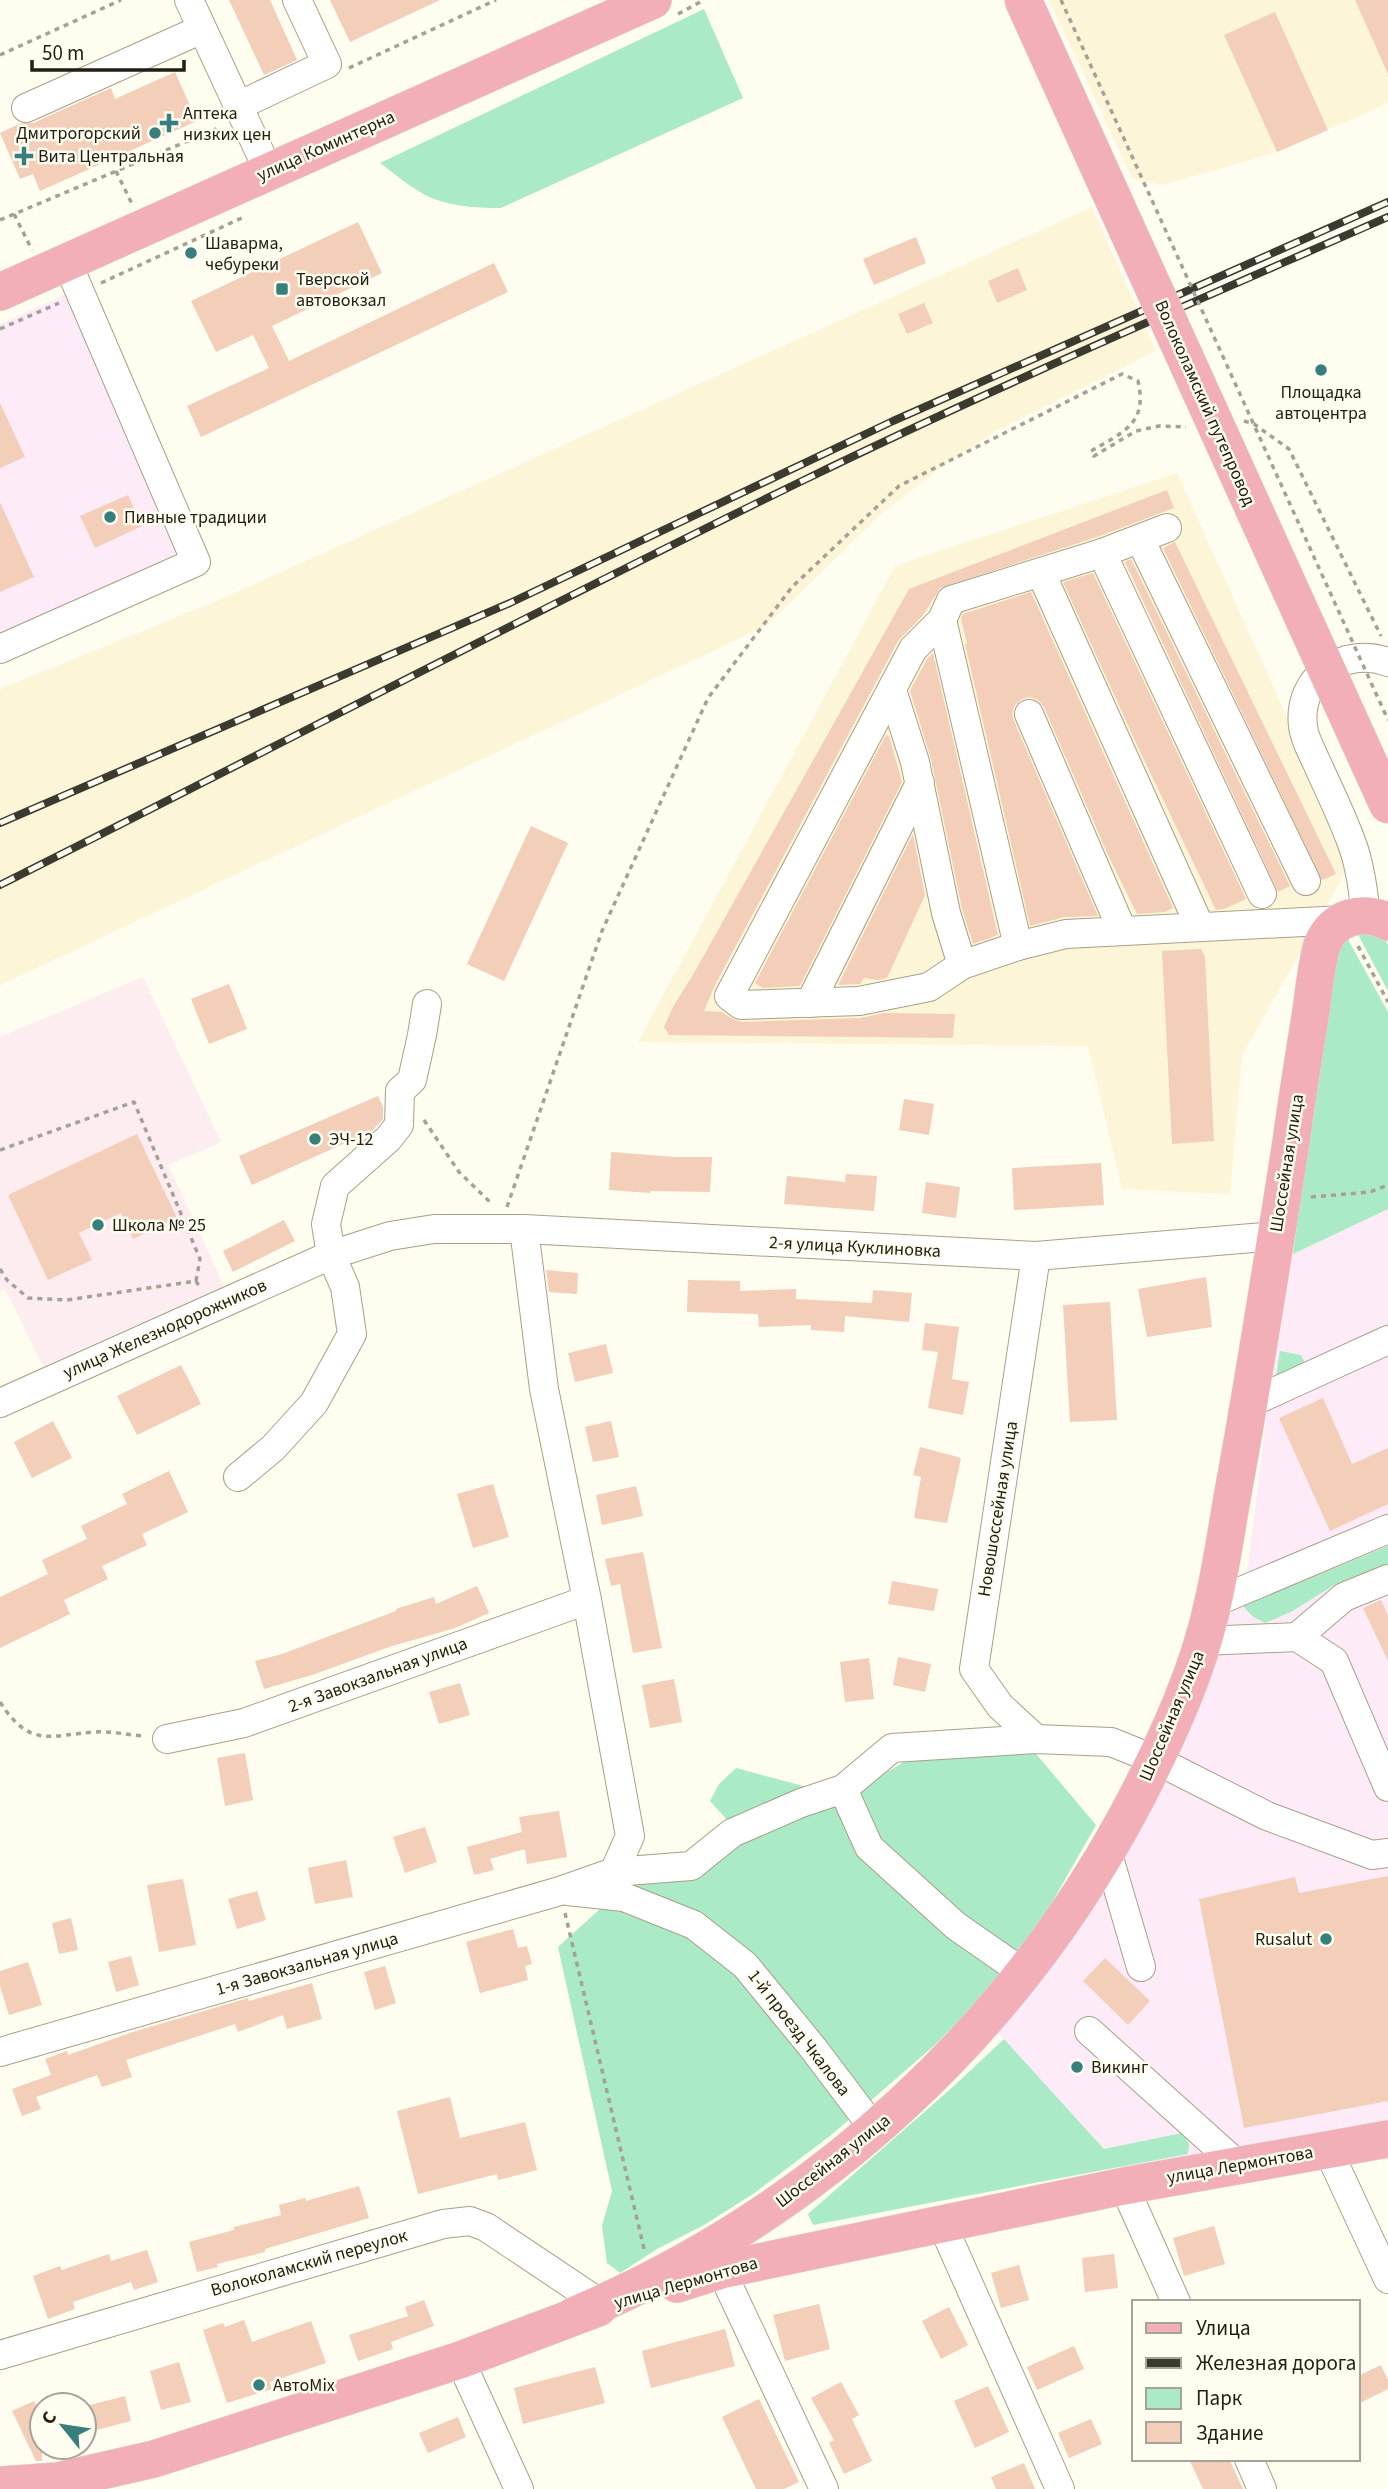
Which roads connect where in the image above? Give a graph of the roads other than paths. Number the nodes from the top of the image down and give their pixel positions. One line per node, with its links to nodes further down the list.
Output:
1 (188, 0): 6 (street)
2 (297, 0): 8 (street)
3 (653, 0): 9 (main road, улица Коминтерна)
4 (1023, 0): 23 (main road, Волоколамский путепровод, bridge)
5 (1045, 0): 21 (main road, Волоколамский путепровод)
6 (202, 29): 7 (street); 8 (street)
7 (26, 108)
8 (241, 112): 9 (street)
9 (269, 172): 10 (main road, улица Коминтерна)
10 (74, 278): 11 (main road, улица Коминтерна); 17 (street)
11 (0, 292)
12 (1167, 528): 13 (street)
13 (1140, 539): 14 (street); 24 (street)
14 (1102, 553): 15 (street); 25 (street)
15 (1041, 573): 16 (street); 27 (street)
16 (942, 620): 19 (street); 29 (street)
17 (0, 649)
18 (1388, 662): 26 (street)
19 (892, 690): 22 (street); 31 (street)
20 (1029, 714): 28 (street)
21 (1388, 744)
22 (920, 783): 30 (street); 31 (street)
23 (1388, 805)
24 (1307, 881)
25 (1262, 894)
26 (1366, 919): 27 (street); 33 (main road, Шоссейная улица)
27 (1200, 927): 28 (street)
28 (1122, 930): 29 (street)
29 (1017, 946): 30 (street)
30 (962, 965): 31 (street)
31 (810, 1003)
32 (426, 1004): 36 (street)
33 (1279, 1218): 37 (street, 2-я улица Куклиновка); 39 (main road, Шоссейная улица)
34 (515, 1219): 35 (street, 2-я улица Куклиновка); 37 (street, 2-я улица Куклиновка); 44 (street)
35 (434, 1229): 36 (street, улица Железнодорожников)
36 (331, 1255): 40 (street, улица Железнодорожников); 41 (street)
37 (1036, 1256): 50 (street, Новошоссейная улица)
38 (1388, 1340): 39 (street)
39 (1250, 1402): 45 (main road, Шоссейная улица)
40 (0, 1403)
41 (238, 1477)
42 (1388, 1529): 45 (street)
43 (1388, 1578): 46 (street)
44 (587, 1600): 49 (street, 2-я Завокзальная улица); 56 (street)
45 (1213, 1604): 47 (main road, Шоссейная улица)
46 (1297, 1636): 47 (street); 48 (street)
47 (1203, 1641): 51 (main road, Шоссейная улица)
48 (1378, 1735): 52 (street)
49 (167, 1739)
50 (1036, 1739): 51 (street); 53 (street)
51 (1156, 1760): 54 (main road, Шоссейная улица); 55 (street)
52 (1388, 1787)
53 (843, 1789): 56 (street, 1-я Завокзальная улица); 59 (street)
54 (1107, 1852): 58 (street); 59 (main road, Шоссейная улица)
55 (1388, 1853)
56 (614, 1872): 57 (street, 1-я Завокзальная улица)
57 (560, 1891): 61 (street, 1-я Завокзальная улица); 62 (street, 1-й проезд Чкалова)
58 (1141, 1967)
59 (1025, 1974): 62 (main road, Шоссейная улица)
60 (1089, 2031): 65 (street)
61 (0, 2052)
62 (875, 2130): 71 (main road, Шоссейная улица)
63 (1388, 2139): 64 (main road, улица Лермонтова)
64 (1328, 2150): 65 (main road, улица Лермонтова); 69 (street)
65 (1239, 2166): 66 (main road, улица Лермонтова)
66 (1124, 2186): 67 (main road, улица Лермонтова); 70 (street)
67 (942, 2224): 68 (main road, улица Лермонтова); 79 (street)
68 (721, 2270): 71 (main road, улица Лермонтова); 78 (street)
69 (1388, 2279)
70 (1175, 2300)
71 (587, 2309): 72 (street, Волоколамский переулок); 73 (main road, улица Лермонтова)
72 (0, 2355)
73 (460, 2360): 75 (main road, улица Лермонтова); 77 (street)
74 (1250, 2461): 80 (street)
75 (59, 2485): 76 (main road, улица Лермонтова)
76 (0, 2486)
77 (519, 2489)
78 (824, 2489)
79 (1060, 2489)
80 (1262, 2489)

